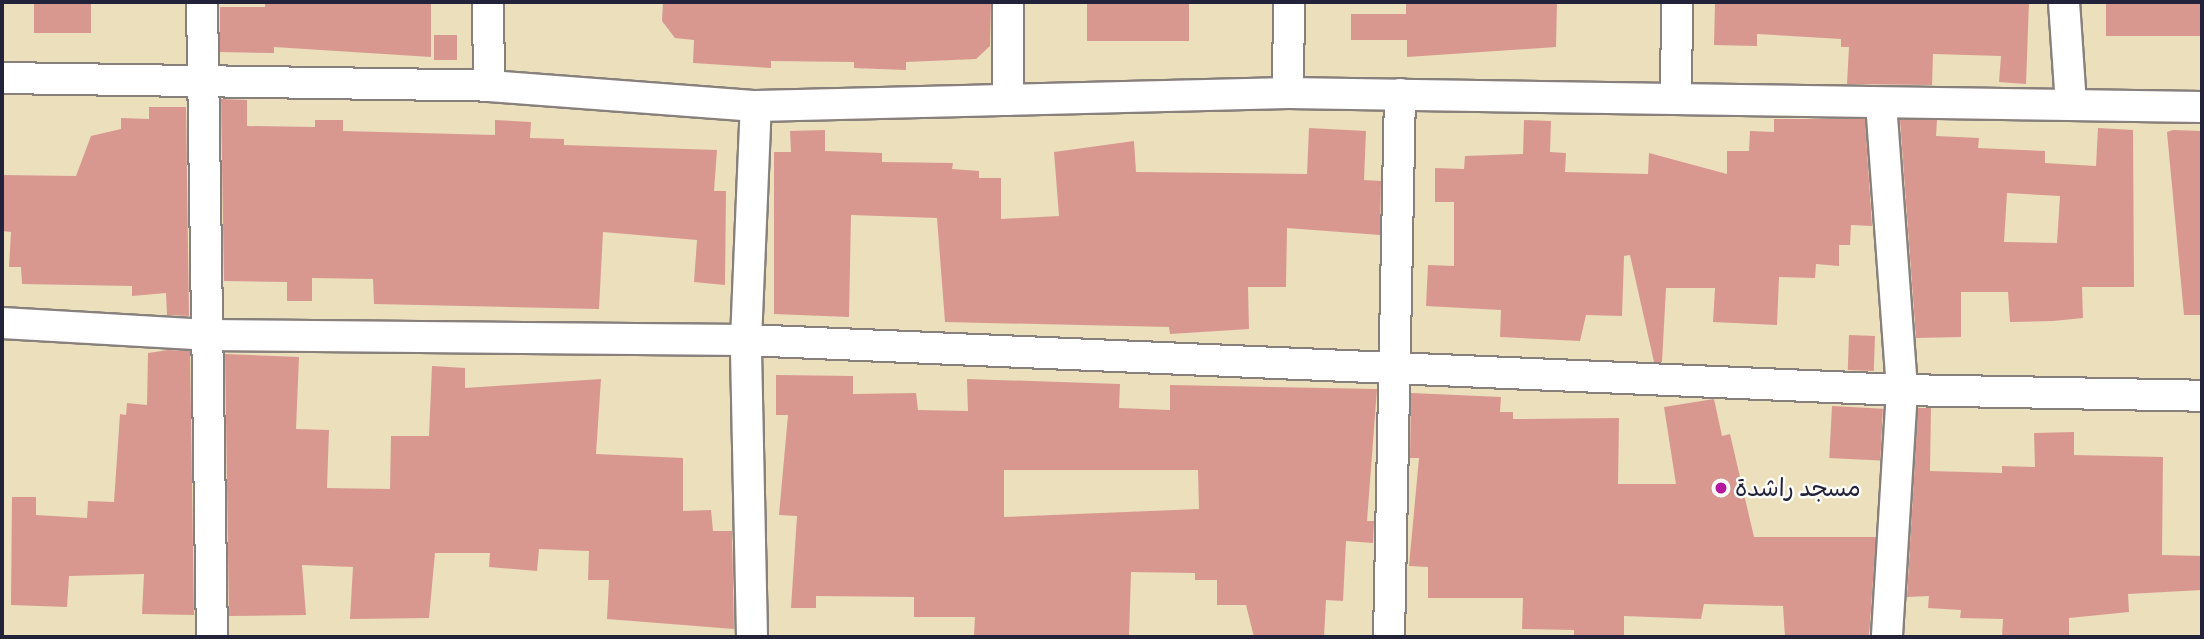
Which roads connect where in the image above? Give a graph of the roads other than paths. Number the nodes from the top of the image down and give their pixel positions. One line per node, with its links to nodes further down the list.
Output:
1 (202, 2): 8 (street)
2 (488, 2): 9 (street)
3 (1009, 2): 13 (street)
4 (1289, 2): 10 (street)
5 (1677, 2): 12 (street)
6 (2064, 2): 15 (street)
7 (2, 78): 8 (street)
8 (204, 85): 9 (street); 19 (street)
9 (489, 86): 16 (street)
10 (1288, 93): 11 (street); 13 (street)
11 (1400, 94): 12 (street); 21 (street)
12 (1676, 99): 14 (street)
13 (1008, 100): 16 (street)
14 (1881, 103): 15 (street); 22 (street)
15 (2071, 105): 17 (street)
16 (756, 106): 20 (street)
17 (2202, 107)
18 (2, 324): 19 (street)
19 (208, 335): 20 (street); 24 (street)
20 (746, 340): 21 (street); 25 (street)
21 (1392, 364): 22 (street); 26 (street)
22 (1902, 390): 23 (street); 27 (street)
23 (2202, 396)
24 (212, 637)
25 (752, 637)
26 (1389, 637)
27 (1888, 637)

